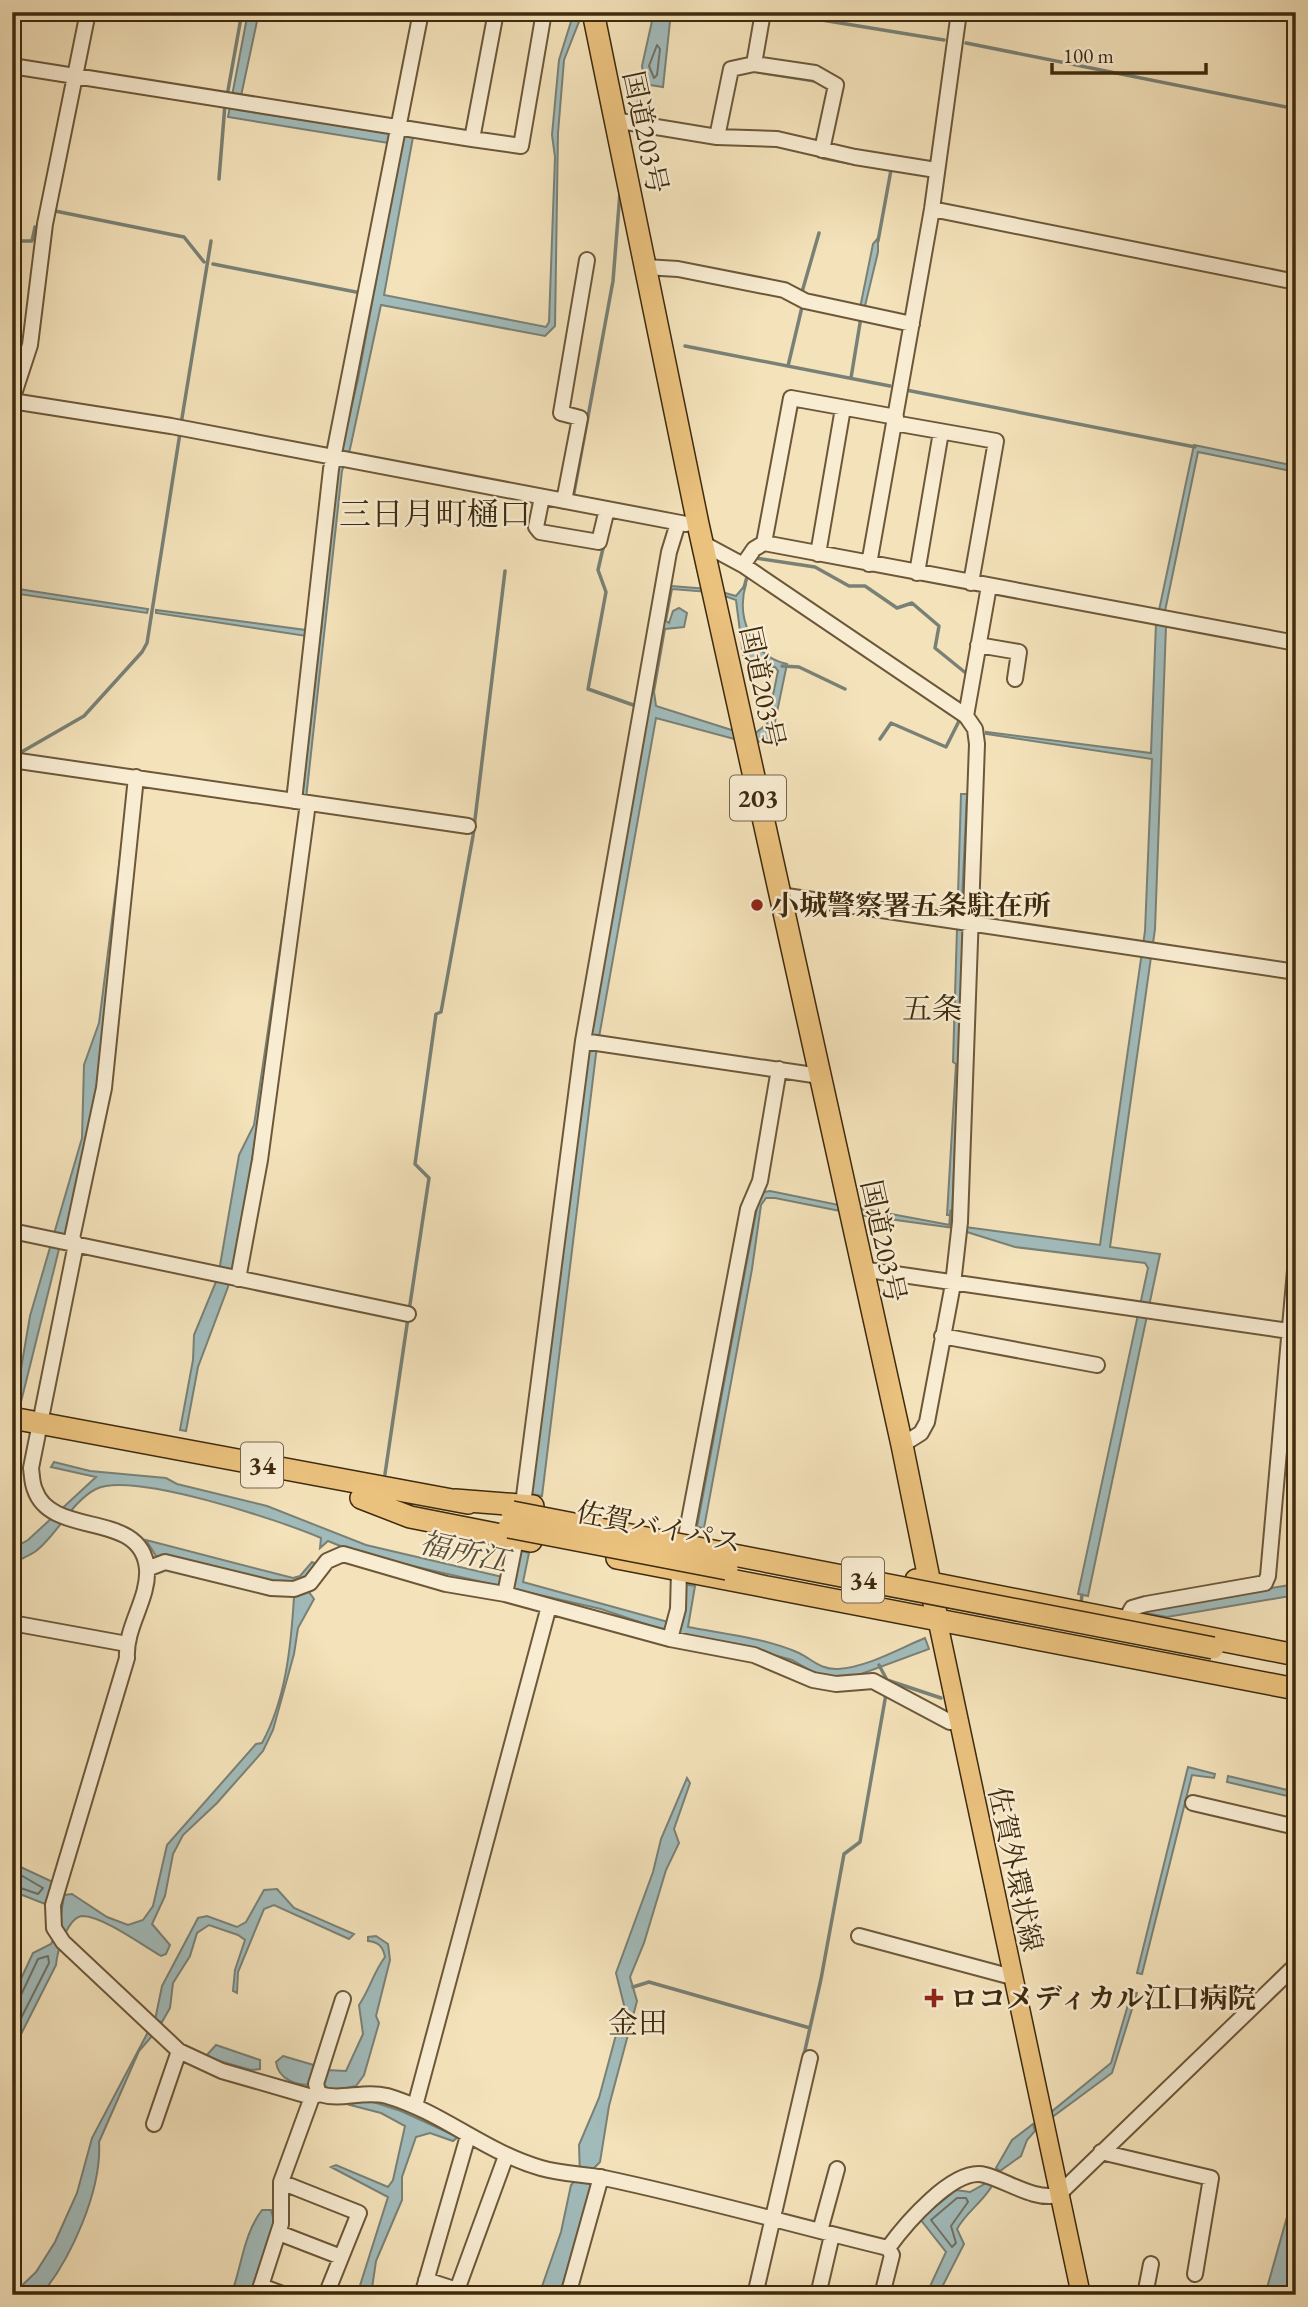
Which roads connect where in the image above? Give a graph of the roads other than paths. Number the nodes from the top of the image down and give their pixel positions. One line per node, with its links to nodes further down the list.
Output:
1 (88, 12): 10 (street)
2 (421, 12): 12 (street)
3 (496, 12): 14 (street)
4 (544, 12): 14 (street)
5 (593, 12): 11 (highway, 国道203号 / 203)
6 (766, 12): 8 (street)
7 (959, 12): 16 (street)
8 (754, 64): 13 (street); 15 (street)
9 (12, 66): 10 (street)
10 (75, 76): 12 (street); 22 (street)
11 (614, 120): 13 (street); 19 (highway, 国道203号 / 203)
12 (399, 127): 14 (street); 26 (street)
13 (717, 137): 15 (street)
14 (472, 139)
15 (821, 150): 16 (street)
16 (936, 170): 17 (street)
17 (932, 209): 20 (street); 21 (street)
18 (587, 260): 28 (street)
19 (645, 267): 21 (street); 30 (highway, 国道203号 / 203)
20 (1296, 282)
21 (912, 324): 24 (street)
22 (12, 401): 26 (street)
23 (843, 408): 24 (street); 31 (street); 32 (street)
24 (895, 420): 25 (street); 33 (street)
25 (941, 432): 35 (street); 36 (street)
26 (334, 457): 27 (street); 44 (street)
27 (542, 497): 28 (street); 29 (street)
28 (564, 501): 29 (street)
29 (605, 514): 30 (street)
30 (693, 530): 34 (street); 46 (highway, 国道203号 / 203); 49 (street)
31 (764, 543): 32 (street); 34 (street)
32 (818, 554): 33 (street)
33 (869, 564): 35 (street)
34 (743, 565): 41 (street)
35 (917, 573): 36 (street)
36 (971, 583): 37 (street)
37 (989, 586): 38 (street); 39 (street)
38 (1296, 643)
39 (978, 645): 40 (street); 41 (street)
40 (1015, 679)
41 (966, 716): 47 (street)
42 (12, 760): 43 (street)
43 (136, 778): 44 (street); 53 (street)
44 (301, 802): 45 (street); 56 (street)
45 (468, 826)
46 (780, 895): 47 (street); 51 (highway, 国道203号 / 203)
47 (969, 923): 48 (street); 57 (street)
48 (1296, 972)
49 (583, 1041): 50 (street); 66 (street)
50 (779, 1069): 51 (street); 67 (street)
51 (820, 1076): 55 (highway, 国道203号 / 203)
52 (12, 1231): 53 (street)
53 (63, 1242): 56 (street); 63 (street)
54 (1296, 1259): 59 (street)
55 (861, 1269): 57 (street); 65 (highway, 国道203号 / 203)
56 (235, 1278): 58 (street)
57 (953, 1284): 59 (street); 60 (street)
58 (408, 1314)
59 (1292, 1331): 74 (street)
60 (942, 1336): 61 (street); 65 (street)
61 (1097, 1364)
62 (12, 1418): 63 (highway, 佐賀バイパス / 34)
63 (39, 1431): 64 (highway, 佐賀バイパス / 34); 66 (highway, 佐賀バイパス / 34); 66 (highway, 佐賀バイパス / 34); 68 (street)
64 (12, 1432)
65 (902, 1445): 70 (highway, 国道203号 / 203)
66 (515, 1520): 67 (highway); 69 (highway); 71 (street); 78 (highway, 佐賀バイパス / 34, bridge)
67 (686, 1536): 70 (highway)
68 (147, 1569): 71 (street); 77 (street)
69 (679, 1571): 73 (highway); 76 (street)
70 (929, 1582): 73 (highway, 国道203号 / 203); 74 (highway)
71 (505, 1594): 72 (street)
72 (548, 1606): 76 (street); 93 (street)
73 (937, 1618): 82 (highway); 83 (main road, 佐賀外環状線)
74 (1126, 1619): 79 (highway)
75 (12, 1623): 77 (street)
76 (670, 1639): 83 (street)
77 (127, 1644): 90 (street)
78 (1212, 1655): 80 (highway, 佐賀バイパス / 34); 81 (highway, 佐賀バイパス / 34)
79 (1296, 1655)
80 (1296, 1664)
81 (1296, 1679)
82 (1296, 1689)
83 (957, 1722): 88 (main road, 佐賀外環状線)
84 (1193, 1802): 85 (street)
85 (1296, 1827)
86 (859, 1936): 88 (street)
87 (1296, 1965): 96 (street)
88 (1012, 1976): 101 (main road, 佐賀外環状線)
89 (344, 1999): 92 (street)
90 (179, 2051): 92 (street); 94 (street)
91 (810, 2058): 102 (street)
92 (316, 2096): 93 (street); 100 (street)
93 (415, 2106): 95 (street)
94 (153, 2124)
95 (468, 2136): 97 (street); 109 (street)
96 (1101, 2152): 101 (street); 108 (street)
97 (506, 2156): 99 (street); 109 (street)
98 (837, 2169): 104 (street)
99 (598, 2177): 102 (street); 114 (street)
100 (281, 2182): 103 (street); 106 (street)
101 (1058, 2195): 105 (street); 118 (main road, 佐賀外環状線)
102 (768, 2219): 104 (street); 115 (street)
103 (279, 2233): 106 (street); 110 (street)
104 (826, 2233): 105 (street); 116 (street)
105 (888, 2248): 117 (street)
106 (341, 2257): 112 (street)
107 (1152, 2264): 119 (street)
108 (1195, 2274)
109 (426, 2280): 113 (street)
110 (259, 2290): 111 (street)
111 (285, 2295)
112 (327, 2295)
113 (422, 2295)
114 (568, 2295)
115 (755, 2295)
116 (818, 2295)
117 (882, 2295)
118 (1081, 2295)
119 (1145, 2295)

